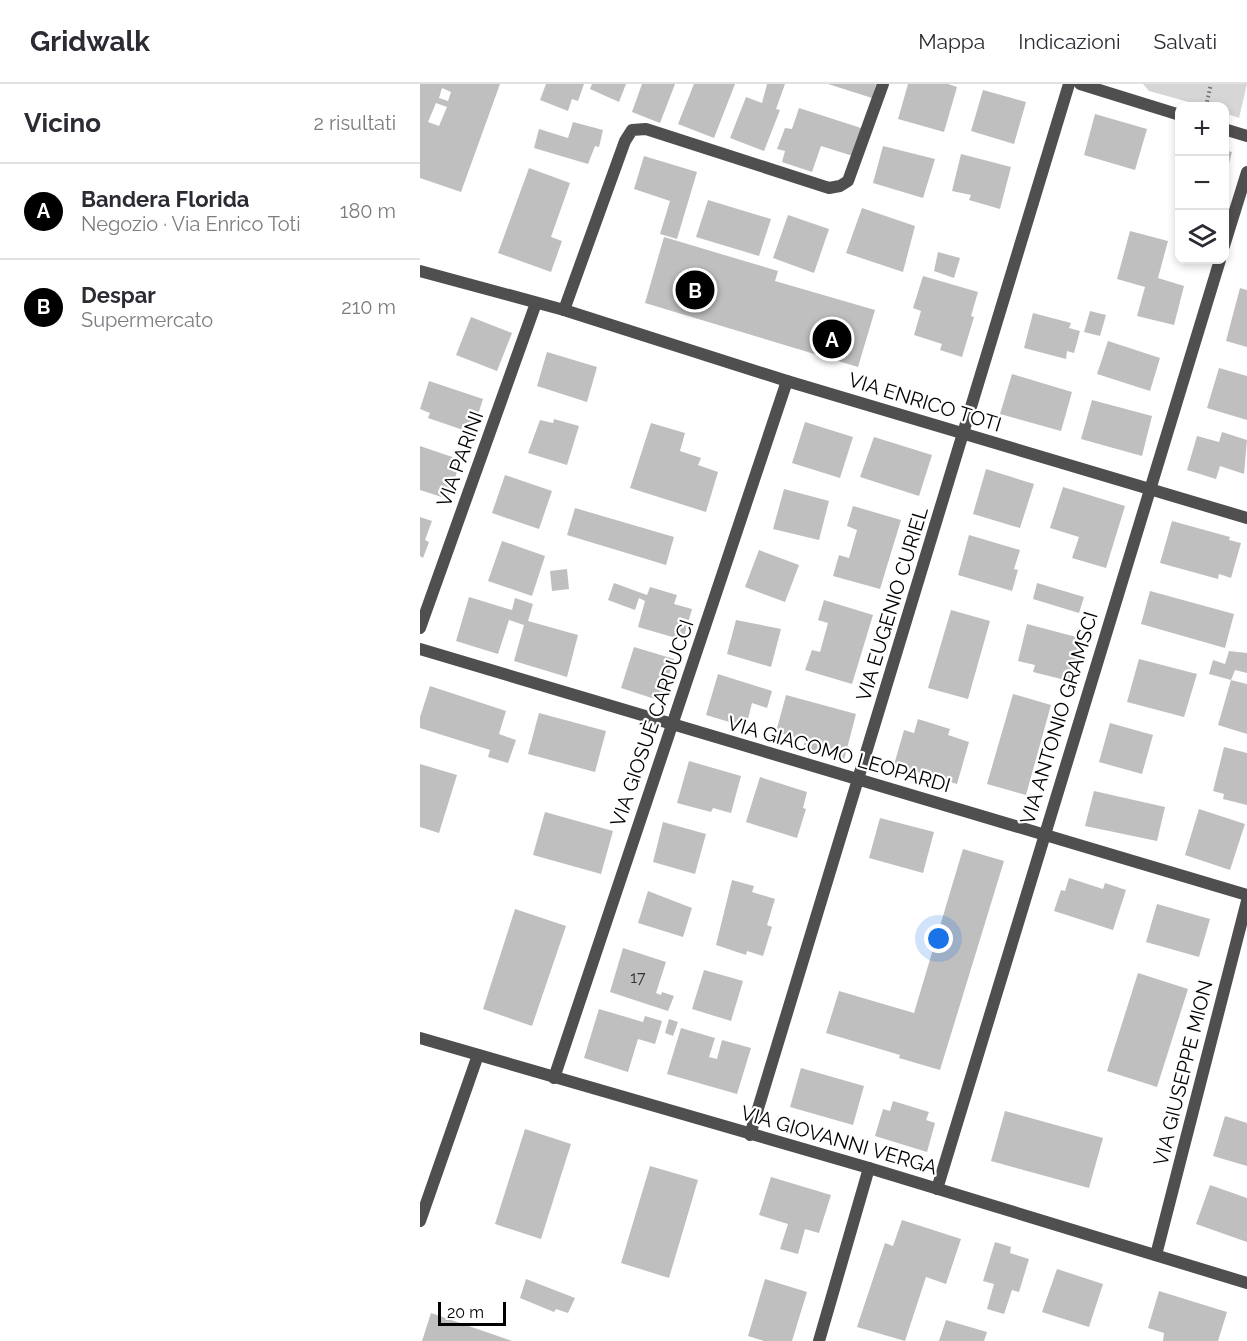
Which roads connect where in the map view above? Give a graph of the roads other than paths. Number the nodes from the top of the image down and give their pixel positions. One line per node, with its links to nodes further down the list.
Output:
1 (883, 84): 13 (street)
2 (1069, 84): 15 (street, VIA EUGENIO CURIEL)
3 (1080, 84): 4 (street)
4 (1114, 89): 5 (street)
5 (1175, 113)
6 (1229, 131): 7 (street)
7 (1247, 136)
8 (1247, 172): 9 (street)
9 (1229, 230)
10 (1219, 264): 16 (street, VIA ANTONIO GRAMSCI)
11 (420, 271): 12 (street, VIA ENRICO TOTI)
12 (536, 303): 13 (street, VIA ENRICO TOTI); 18 (street, VIA PARINI)
13 (564, 310): 14 (street, VIA ENRICO TOTI)
14 (787, 381): 15 (street, VIA ENRICO TOTI); 20 (street, VIA GIOSUÈ CARDUCCI)
15 (963, 434): 16 (street, VIA ENRICO TOTI); 21 (street, VIA EUGENIO CURIEL)
16 (1150, 490): 17 (street, VIA ENRICO TOTI); 22 (street, VIA ANTONIO GRAMSCI)
17 (1247, 518)
18 (420, 628)
19 (420, 649): 20 (street, VIA GIACOMO LEOPARDI)
20 (670, 724): 21 (street, VIA GIACOMO LEOPARDI); 27 (street, VIA GIOSUÈ CARDUCCI)
21 (858, 779): 22 (street, VIA GIACOMO LEOPARDI); 28 (street, VIA EUGENIO CURIEL)
22 (1044, 835): 23 (street, VIA GIACOMO LEOPARDI); 30 (street, VIA ANTONIO GRAMSCI)
23 (1247, 896)
24 (1247, 901): 32 (street, VIA GIUSEPPE MION)
25 (420, 1038): 26 (street, VIA GIOVANNI VERGA)
26 (478, 1055): 27 (street, VIA GIOVANNI VERGA); 31 (street)
27 (554, 1078): 28 (street, VIA GIOVANNI VERGA)
28 (750, 1135): 29 (street, VIA GIOVANNI VERGA)
29 (869, 1168): 30 (street, VIA GIOVANNI VERGA); 34 (street)
30 (937, 1189): 32 (street, VIA GIOVANNI VERGA)
31 (420, 1221)
32 (1156, 1255): 33 (street, VIA GIOVANNI VERGA)
33 (1247, 1283)
34 (819, 1341)

